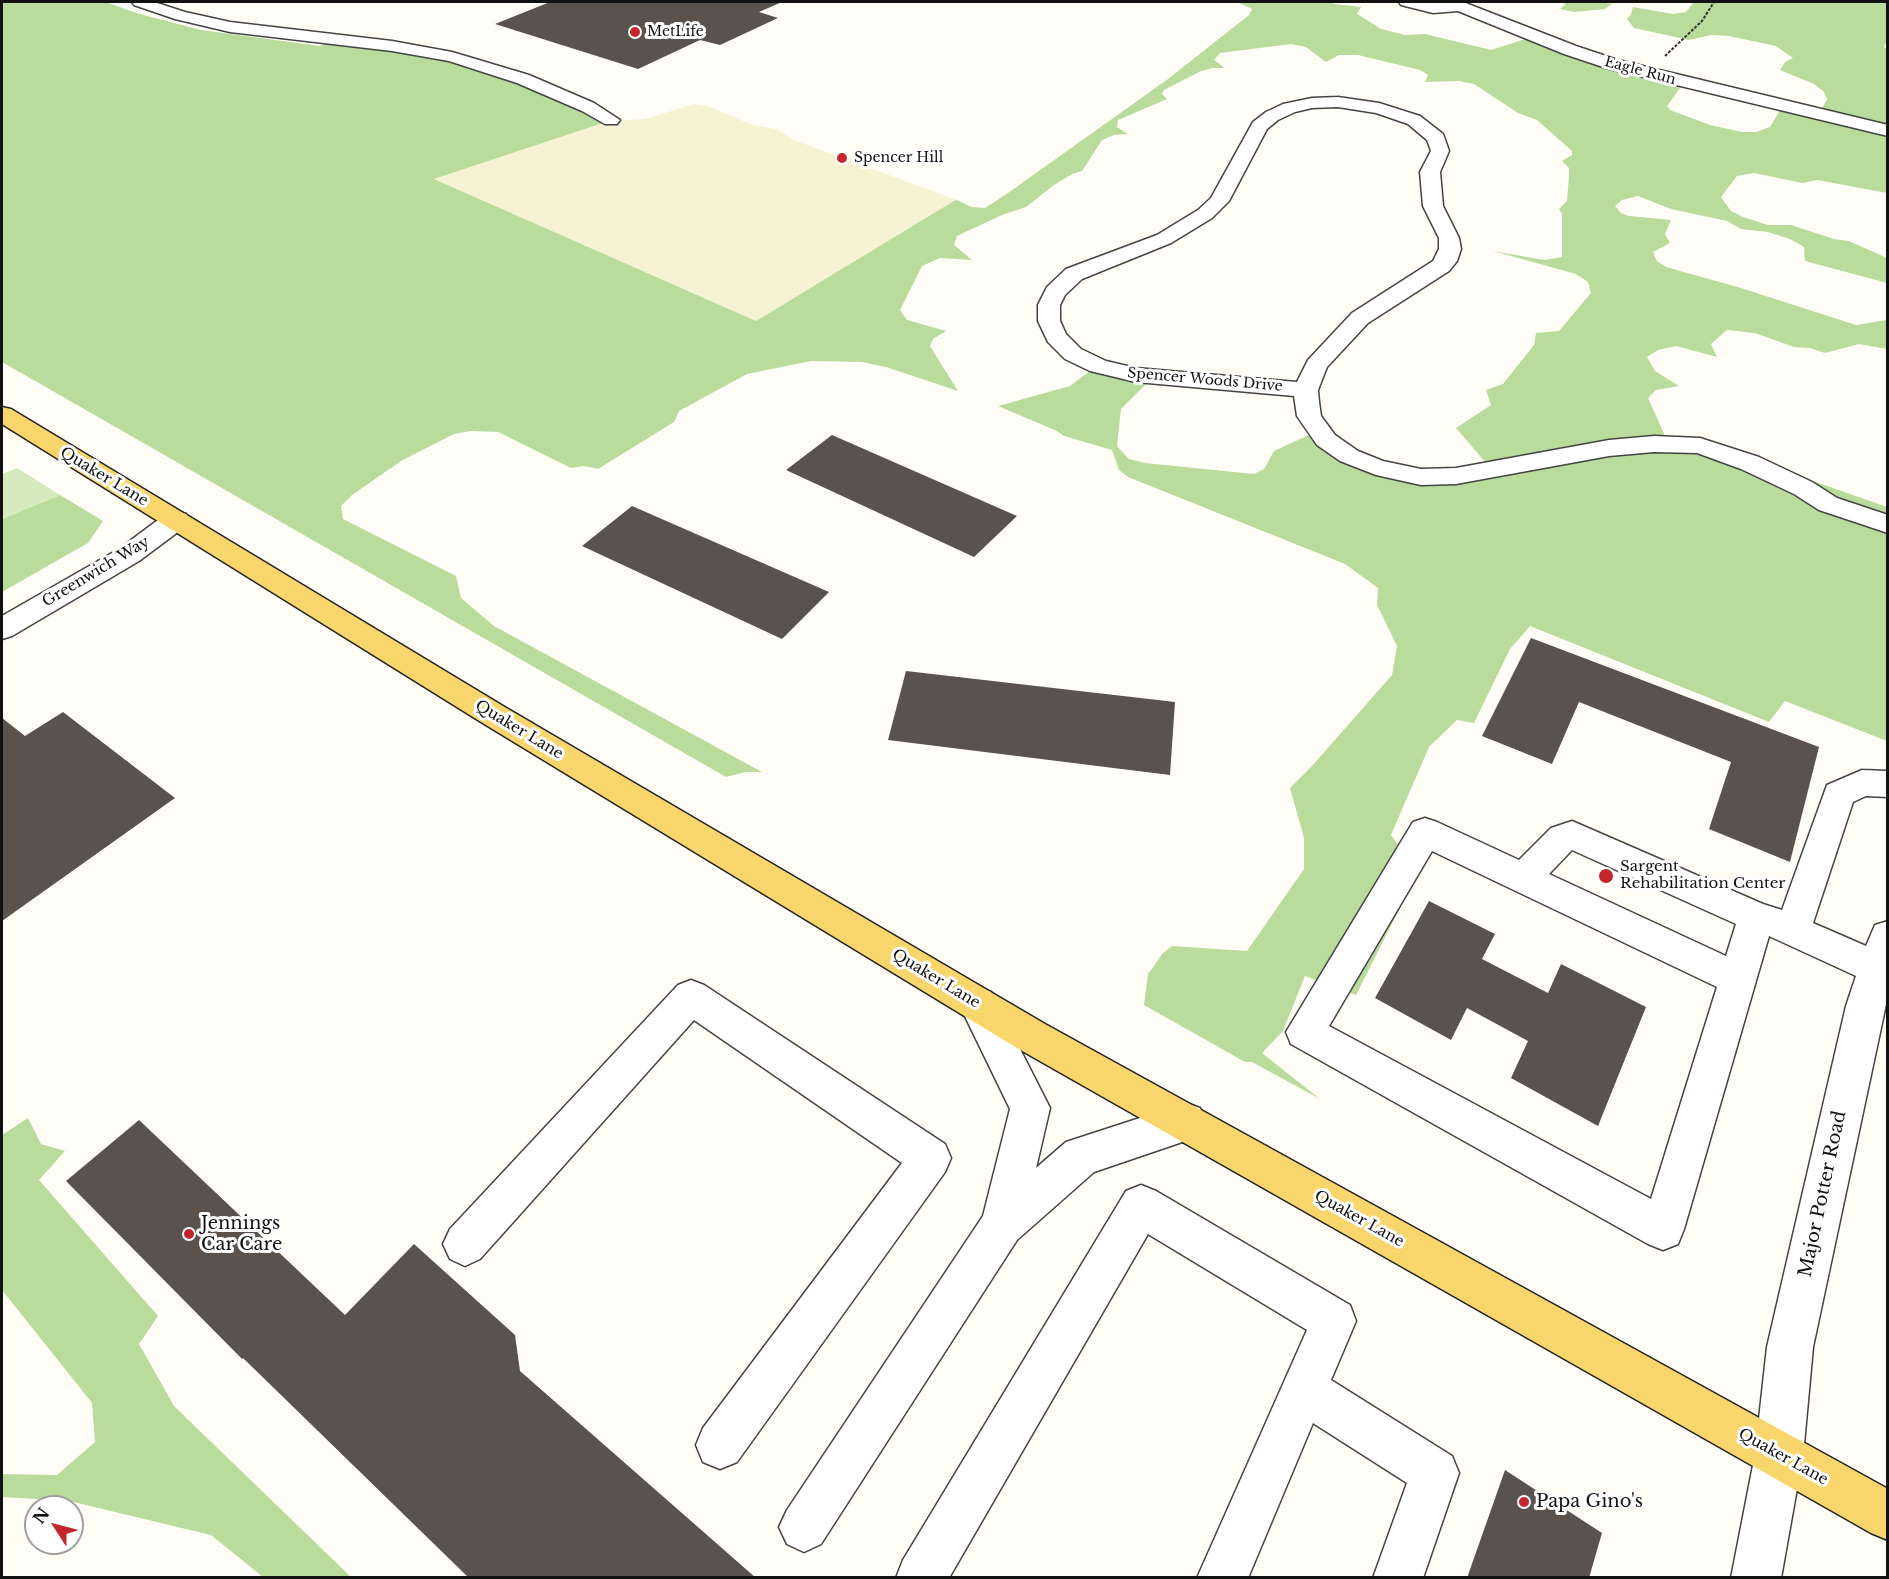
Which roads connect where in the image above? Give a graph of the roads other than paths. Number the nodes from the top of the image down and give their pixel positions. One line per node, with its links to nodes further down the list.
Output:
1 (140, 2): 5 (street)
2 (1407, 2): 3 (street, Eagle Run)
3 (1455, 4): 4 (street, Eagle Run)
4 (1827, 114): 6 (street, Eagle Run); 7 (street, Eagle Run)
5 (610, 120)
6 (1887, 131)
7 (1887, 145)
8 (1306, 390): 8 (street, Spencer Woods Drive); 10 (street)
9 (2, 414): 12 (main road, Quaker Lane)
10 (1803, 488): 11 (street); 13 (street)
11 (1887, 510)
12 (176, 520): 14 (street, Greenwich Way); 15 (street, Greenwich Way); 22 (main road, Quaker Lane)
13 (1887, 524)
14 (2, 603)
15 (2, 629)
16 (1887, 784): 19 (street)
17 (1524, 878): 18 (street); 21 (street); 21 (street)
18 (1756, 917): 19 (street); 21 (street)
19 (1793, 930): 20 (street)
20 (1882, 952): 28 (street, Major Potter Road)
21 (1737, 979)
22 (978, 1004): 23 (main road, Quaker Lane); 24 (street)
23 (1186, 1122): 24 (street); 28 (main road, Quaker Lane)
24 (1002, 1225): 30 (street)
25 (465, 1244): 27 (street)
26 (1304, 1390): 31 (street); 32 (street); 33 (street)
27 (720, 1445)
28 (1779, 1455): 29 (main road, Quaker Lane); 34 (street, Major Potter Road)
29 (1887, 1516)
30 (804, 1527)
31 (921, 1578)
32 (1222, 1578)
33 (1398, 1578)
34 (1756, 1578)

